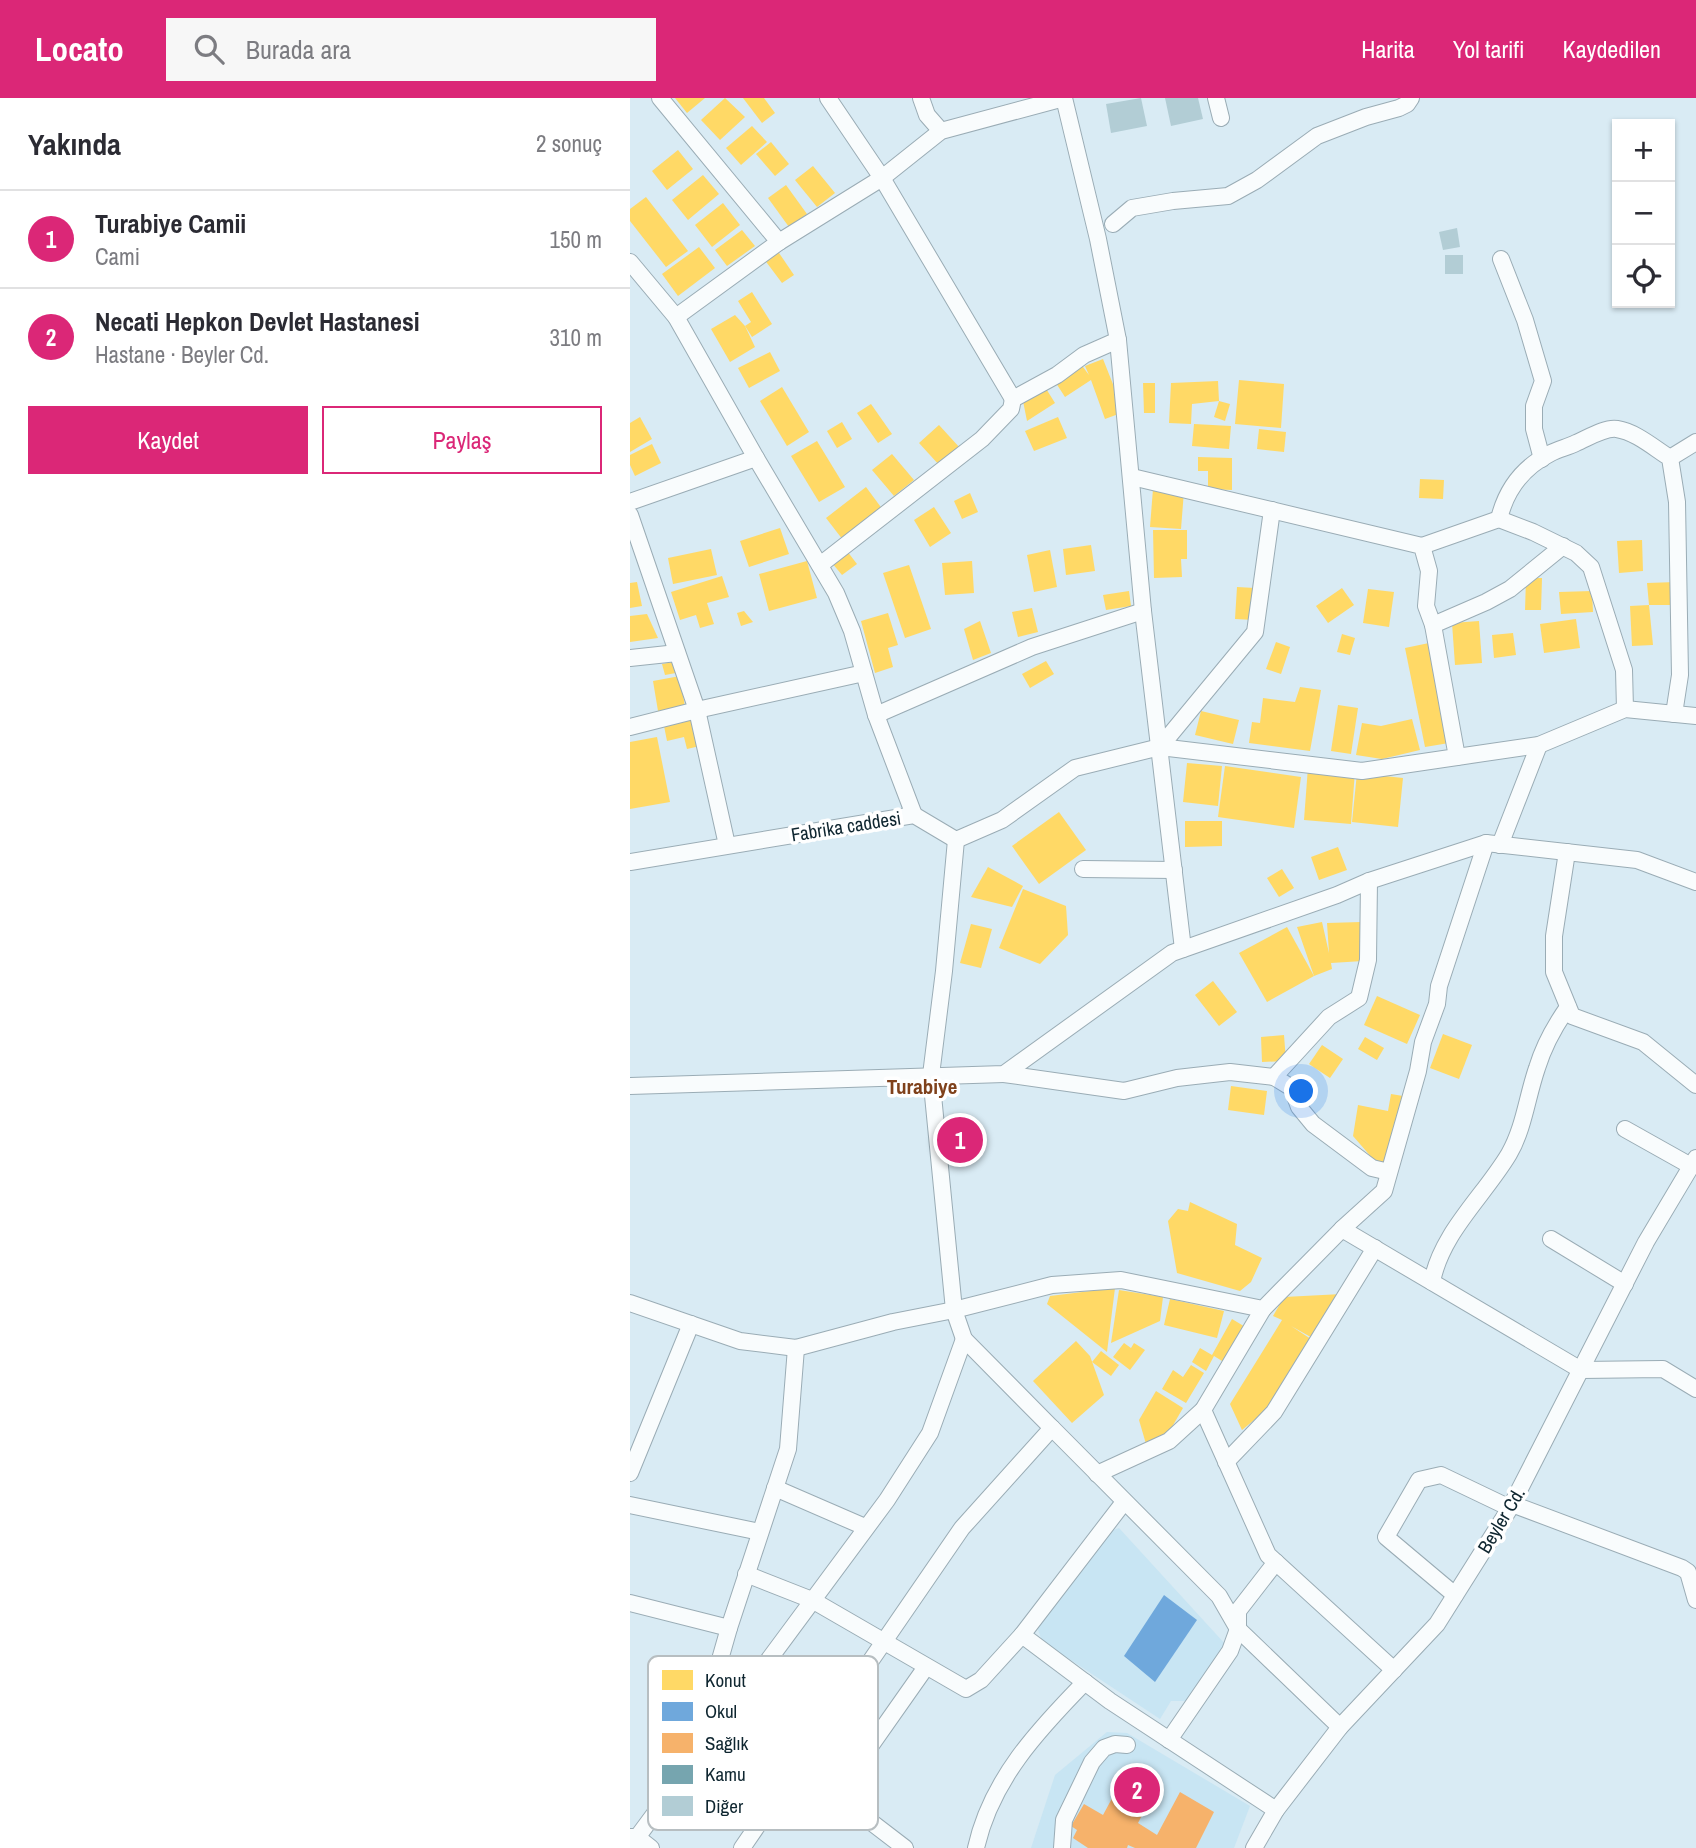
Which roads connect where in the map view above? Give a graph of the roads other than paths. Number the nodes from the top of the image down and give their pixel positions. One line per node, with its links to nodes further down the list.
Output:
1 (660, 98): 11 (street)
2 (828, 98): 9 (street)
3 (921, 98): 8 (street)
4 (1064, 98): 8 (street); 15 (street)
5 (1216, 98): 7 (street)
6 (1411, 98): 10 (street)
7 (1221, 118)
8 (941, 131): 9 (street)
9 (882, 177): 11 (street); 16 (street)
10 (1113, 224)
11 (779, 243): 14 (street)
12 (1501, 259): 20 (street)
13 (630, 262): 14 (street)
14 (676, 317): 18 (street)
15 (1118, 340): 16 (street); 21 (street)
16 (1013, 399): 28 (street)
17 (1696, 442): 19 (street)
18 (756, 458): 22 (street); 28 (street)
19 (1670, 458): 20 (street); 36 (street)
20 (1542, 459): 25 (street)
21 (1132, 477): 23 (street); 29 (street)
22 (630, 502)
23 (1272, 510): 26 (street); 41 (street)
24 (630, 515): 31 (street)
25 (1499, 519): 26 (street); 27 (street)
26 (1422, 545): 30 (street)
27 (1563, 546): 30 (street); 34 (street)
28 (820, 565): 33 (street)
29 (1143, 611): 37 (street); 41 (street)
30 (1433, 625): 42 (street)
31 (677, 653): 32 (street); 35 (street)
32 (630, 658)
33 (864, 673): 35 (street); 37 (street)
34 (1625, 709): 36 (street); 40 (street)
35 (697, 710): 39 (street); 46 (street)
36 (1674, 714): 38 (street)
37 (876, 715): 43 (street)
38 (1696, 716)
39 (630, 727)
40 (1539, 745): 42 (street); 45 (street)
41 (1160, 747): 42 (street); 44 (street); 50 (street)
42 (1457, 757)
43 (914, 815): 44 (street, Fabrika caddesi); 46 (street, Fabrika caddesi)
44 (956, 840): 56 (street)
45 (1493, 844): 47 (street); 51 (street); 62 (street)
46 (727, 845): 48 (street, Fabrika caddesi)
47 (1567, 852): 52 (street); 54 (street)
48 (630, 862)
49 (1083, 869): 50 (street)
50 (1174, 870): 53 (street)
51 (1368, 881): 53 (street); 57 (street)
52 (1696, 882)
53 (1183, 949): 55 (street)
54 (1568, 1007): 58 (street); 66 (street)
55 (1004, 1074): 56 (street); 57 (street)
56 (931, 1076): 59 (street); 70 (street)
57 (1274, 1077): 62 (street)
58 (1696, 1085)
59 (630, 1086)
60 (1625, 1129): 61 (street)
61 (1693, 1162): 67 (street, Beyler Cd.)
62 (1389, 1172): 63 (street)
63 (1342, 1229): 65 (street); 69 (street)
64 (1551, 1239): 67 (street)
65 (1375, 1248): 66 (street); 79 (street)
66 (1432, 1282): 74 (street)
67 (1625, 1284): 74 (street, Beyler Cd.)
68 (630, 1303): 71 (street)
69 (1263, 1309): 70 (street); 76 (street)
70 (954, 1310): 72 (street); 73 (street)
71 (691, 1324): 73 (street); 78 (street)
72 (964, 1339): 77 (street); 86 (street)
73 (796, 1348): 82 (street)
74 (1581, 1370): 75 (street); 85 (street, Beyler Cd.)
75 (1696, 1389)
76 (1203, 1410): 79 (street); 81 (street)
77 (1052, 1428): 81 (street); 98 (street)
78 (635, 1445): 80 (street)
79 (1226, 1462): 88 (street)
80 (630, 1473)
81 (1097, 1474): 83 (street)
82 (775, 1488): 86 (street); 87 (street)
83 (1124, 1502): 96 (street); 97 (street)
84 (630, 1505): 87 (street)
85 (1511, 1506): 89 (street); 91 (street, Beyler Cd.); 91 (street)
86 (865, 1527): 92 (street)
87 (760, 1532): 90 (street)
88 (1276, 1562): 96 (street); 103 (street)
89 (1692, 1565): 93 (street)
90 (747, 1574): 92 (street); 95 (street)
91 (1455, 1595): 103 (street, Beyler Cd.)
92 (812, 1600): 98 (street); 100 (street)
93 (1696, 1600)
94 (630, 1603): 95 (street)
95 (729, 1628): 99 (street)
96 (1238, 1629): 105 (street); 107 (street)
97 (1022, 1635): 102 (street); 104 (street)
98 (882, 1643): 101 (street); 102 (street)
99 (721, 1656)
100 (771, 1656)
101 (873, 1656)
102 (926, 1667): 106 (street)
103 (1394, 1670): 105 (street, Beyler Cd.)
104 (1086, 1682): 107 (street); 117 (street)
105 (1340, 1727): 109 (street, Beyler Cd.)
106 (878, 1735)
107 (1169, 1740): 109 (street)
108 (1126, 1745): 118 (street)
109 (1276, 1810): 119 (street, Beyler Cd.)
110 (648, 1819): 113 (street)
111 (878, 1827): 116 (street)
112 (754, 1830): 115 (street)
113 (632, 1840): 114 (street)
114 (651, 1848)
115 (742, 1848)
116 (905, 1848)
117 (976, 1848)
118 (1062, 1848)
119 (1254, 1848)

